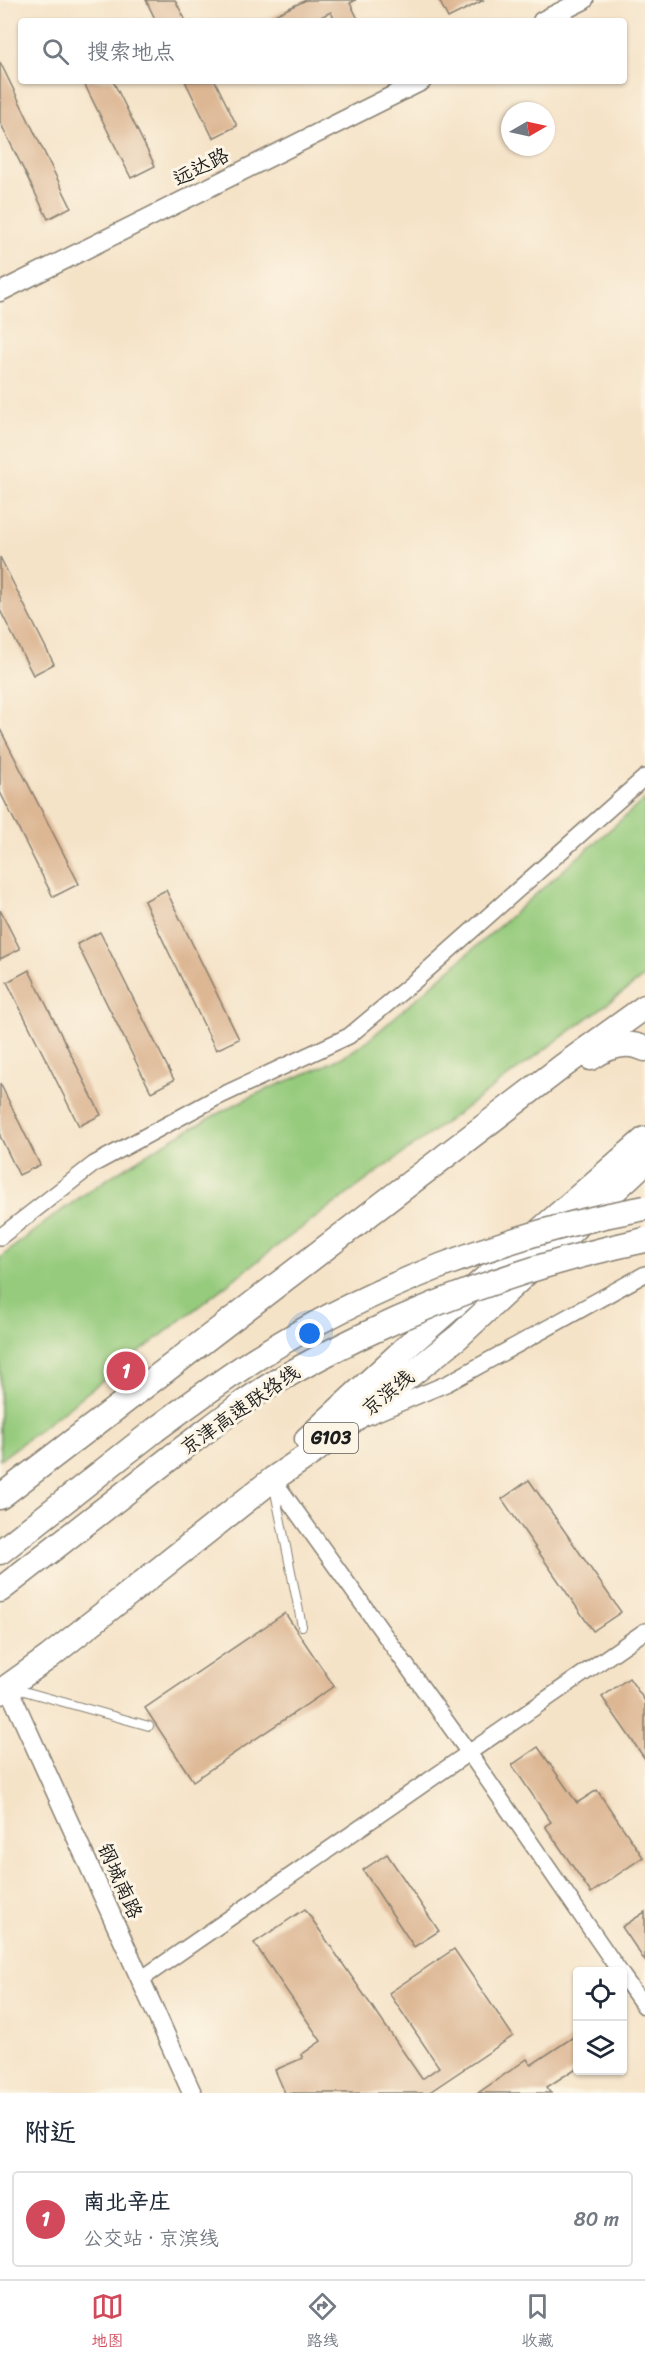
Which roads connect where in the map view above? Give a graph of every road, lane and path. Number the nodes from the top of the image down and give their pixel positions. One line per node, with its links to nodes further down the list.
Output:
1 (584, 0): 2 (street)
2 (548, 18)
3 (416, 84): 4 (street, 远达路)
4 (0, 292)
5 (645, 777): 14 (street)
6 (645, 1007): 8 (highway)
7 (645, 1049): 8 (highway)
8 (501, 1113): 19 (highway)
9 (645, 1124): 12 (highway)
10 (645, 1139): 12 (highway)
11 (645, 1162): 17 (highway, 京滨线 / G103)
12 (577, 1197): 18 (highway)
13 (645, 1208): 20 (highway, 京津高速联络线, bridge)
14 (0, 1237)
15 (645, 1240): 21 (highway, 京津高速联络线, bridge)
16 (645, 1274): 17 (street)
17 (345, 1427): 18 (highway, 京滨线 / G103)
18 (273, 1479): 22 (lane); 24 (highway, 京滨线 / G103); 26 (street)
19 (0, 1497)
20 (0, 1552)
21 (0, 1590)
22 (302, 1626)
23 (645, 1631): 26 (street)
24 (4, 1689): 25 (lane); 28 (street, 钢城南路)
25 (149, 1726)
26 (469, 1753): 27 (street); 28 (street)
27 (617, 1967)
28 (140, 1980): 31 (street, 钢城南路)
29 (627, 1982): 30 (street)
30 (644, 2006)
31 (192, 2093)

